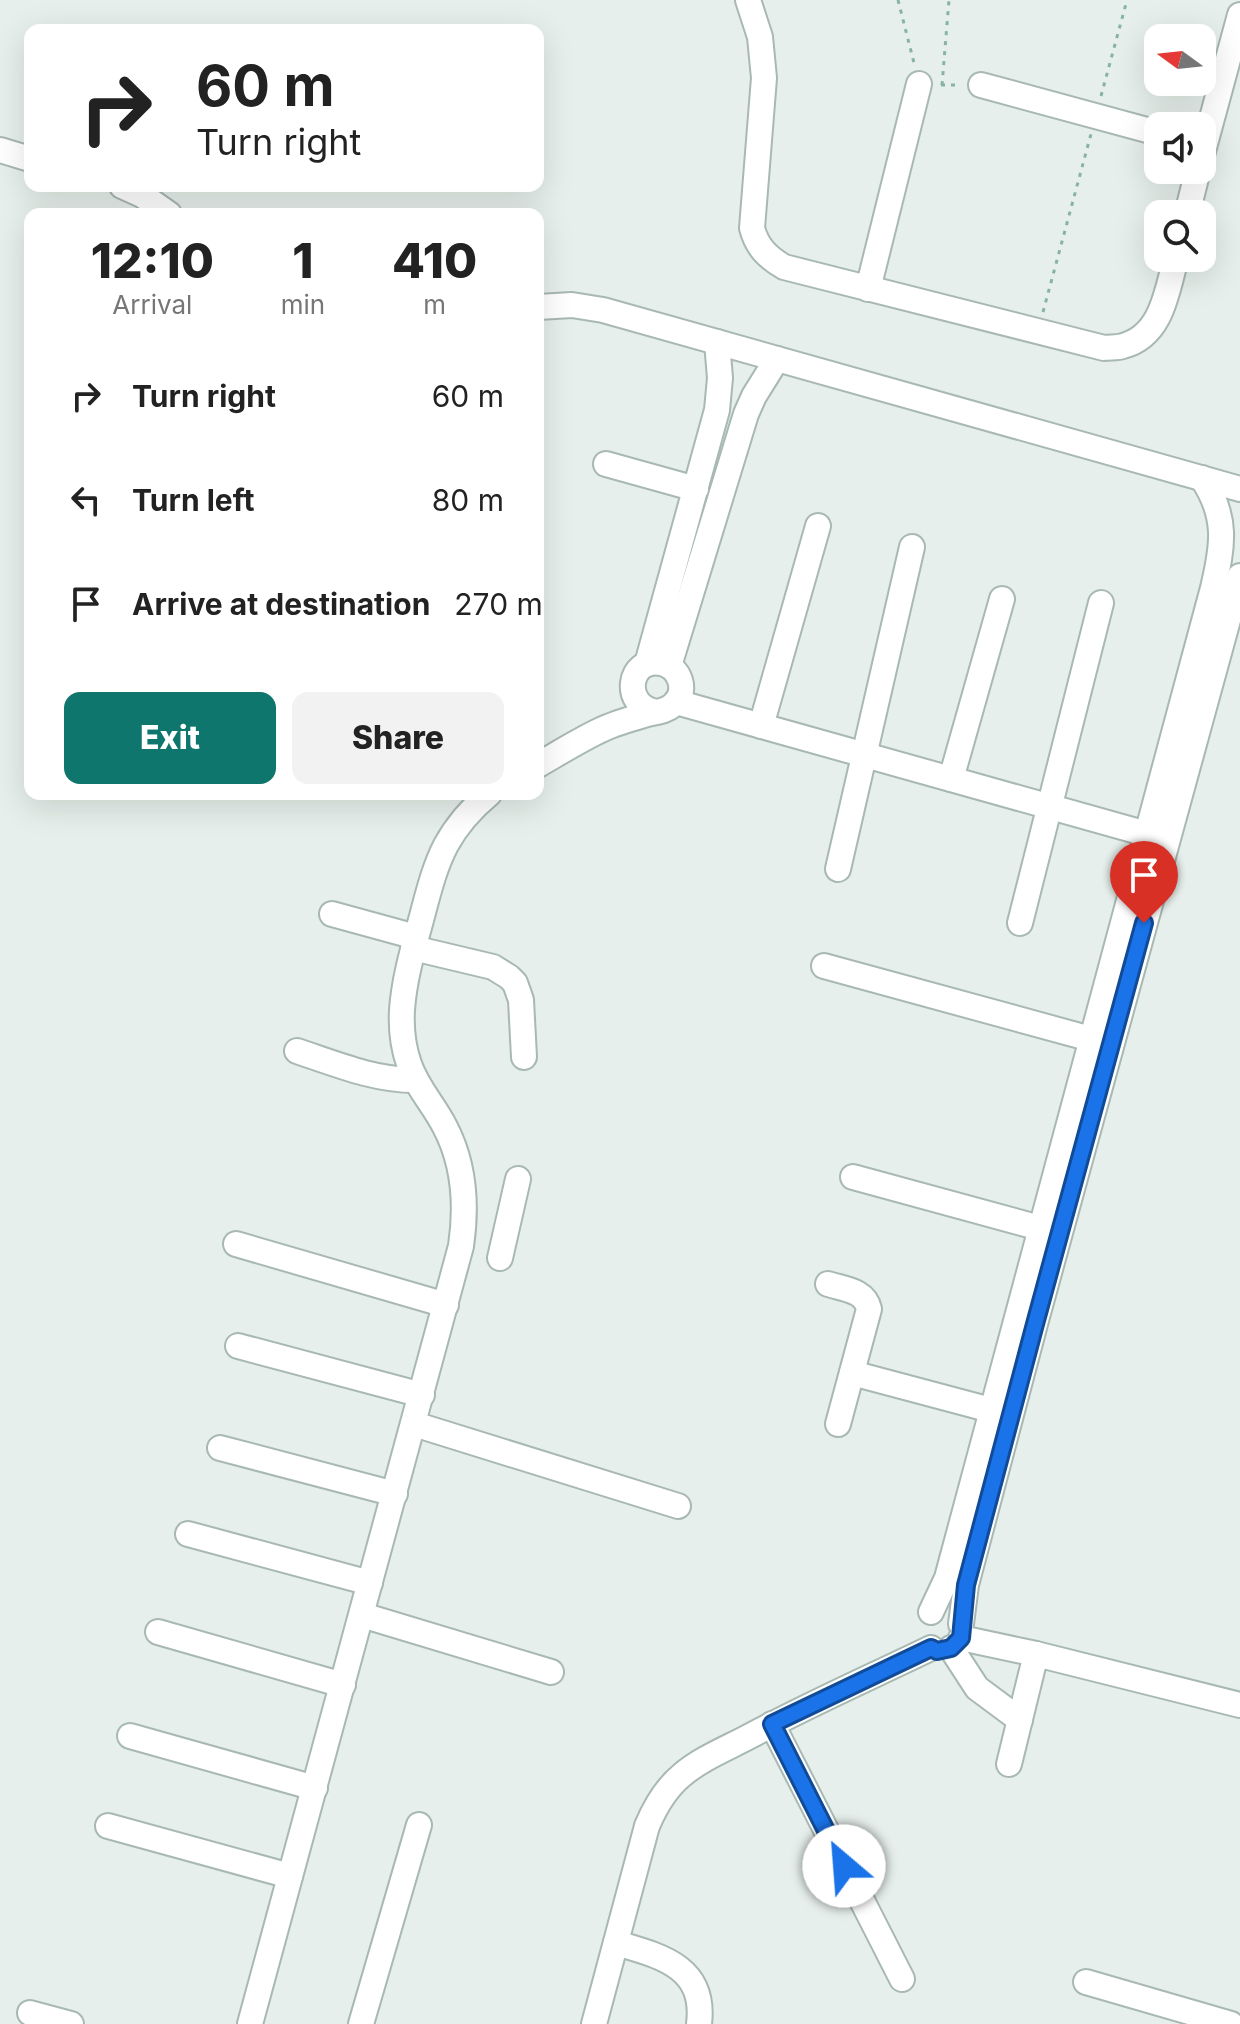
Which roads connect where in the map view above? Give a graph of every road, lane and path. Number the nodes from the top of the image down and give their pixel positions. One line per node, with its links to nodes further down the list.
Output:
1 (748, 0): 16 (street)
2 (898, 0): 6 (path)
3 (949, 0): 6 (path)
4 (1127, 0): 9 (path)
5 (1240, 15): 8 (street)
6 (930, 85): 7 (path); 16 (street)
7 (981, 85): 9 (street)
8 (1213, 112)
9 (1096, 116): 10 (street); 18 (path)
10 (1144, 129)
11 (0, 150): 12 (street)
12 (24, 157)
13 (135, 192): 14 (street)
14 (160, 208)
15 (1172, 272): 18 (street)
16 (868, 289): 18 (street)
17 (544, 306): 19 (street)
18 (1038, 331)
19 (717, 342): 20 (street); 21 (street)
20 (777, 359): 22 (street); 24 (street)
21 (713, 425): 22 (street); 25 (street)
22 (739, 433): 32 (street)
23 (606, 464): 25 (street)
24 (1202, 478): 26 (street); 41 (street)
25 (696, 489): 32 (street)
26 (1240, 489)
27 (818, 526): 34 (street)
28 (912, 547): 36 (street)
29 (1240, 576): 44 (street)
30 (1002, 599): 38 (street)
31 (1101, 603): 40 (street)
32 (650, 670): 33 (street); 33 (street); 35 (street)
33 (666, 707): 34 (street); 35 (street)
34 (761, 726): 36 (street)
35 (601, 730): 37 (street)
36 (864, 754): 38 (street); 42 (street)
37 (544, 762)
38 (951, 779): 40 (street)
39 (483, 800): 46 (street)
40 (1049, 806): 41 (street); 45 (street)
41 (1147, 834): 44 (street)
42 (838, 869)
43 (332, 914): 46 (street)
44 (1134, 920): 48 (street); 59 (street)
45 (1020, 923)
46 (415, 942): 50 (street); 51 (street)
47 (824, 966): 48 (street)
48 (1091, 1039): 55 (street)
49 (297, 1051): 51 (street)
50 (524, 1057)
51 (415, 1080): 54 (street)
52 (853, 1177): 55 (street)
53 (518, 1179): 54 (street)
54 (464, 1226): 58 (street)
55 (1040, 1228): 59 (street)
56 (236, 1244): 58 (street)
57 (828, 1284): 61 (street)
58 (446, 1305): 62 (street)
59 (1025, 1321): 63 (street); 74 (street)
60 (238, 1346): 62 (street)
61 (852, 1373): 63 (street); 65 (street)
62 (422, 1395): 64 (street)
63 (991, 1410): 71 (street)
64 (414, 1424): 67 (street); 68 (street)
65 (838, 1424)
66 (220, 1448): 67 (street)
67 (395, 1494): 70 (street)
68 (678, 1506)
69 (188, 1534): 70 (street)
70 (370, 1583): 72 (street)
71 (931, 1612): 74 (street); 74 (street)
72 (362, 1615): 76 (street); 77 (street)
73 (158, 1632): 77 (street)
74 (951, 1640): 75 (street); 79 (street); 80 (street)
75 (1036, 1654): 78 (street); 79 (street)
76 (551, 1672)
77 (343, 1685): 83 (street)
78 (1240, 1705)
79 (1020, 1720): 82 (street)
80 (772, 1724): 87 (street); 88 (street)
81 (130, 1736): 83 (street)
82 (1009, 1764)
83 (315, 1788): 86 (street)
84 (419, 1825): 93 (street)
85 (108, 1826): 86 (street)
86 (290, 1876): 92 (street)
87 (616, 1943): 94 (street); 95 (street)
88 (902, 1979)
89 (1086, 1982): 96 (street)
90 (30, 2013): 91 (street)
91 (71, 2024)
92 (250, 2024)
93 (361, 2024)
94 (594, 2024)
95 (699, 2024)
96 (1231, 2024)

